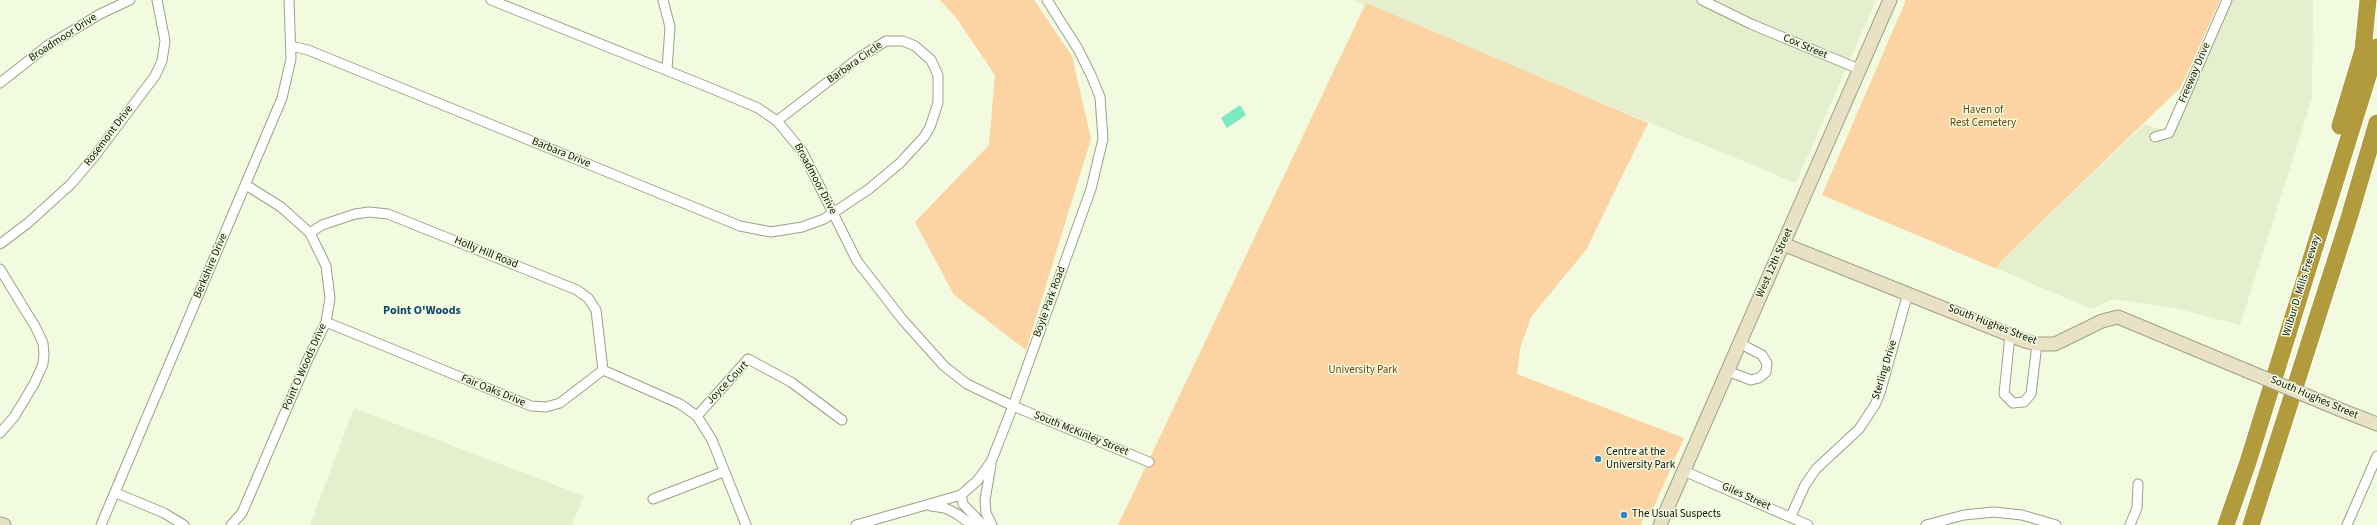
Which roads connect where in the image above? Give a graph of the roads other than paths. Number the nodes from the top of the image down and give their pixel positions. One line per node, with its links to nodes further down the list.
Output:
1 (130, 0): 15 (street, Broadmoor Drive)
2 (157, 0): 23 (street, Rosemont Drive)
3 (289, 0): 11 (street, Berkshire Drive)
4 (491, 0): 14 (street, Broadmoor Drive)
5 (663, 0): 14 (street)
6 (1047, 0): 34 (street, Boyle Park Road)
7 (1702, 0): 13 (street, Cox Street)
8 (1890, 0): 13 (street, West 12th Street)
9 (2227, 0): 18 (street, Freeway Drive)
10 (2368, 0): 19 (highway)
11 (291, 46): 20 (street, Berkshire Drive); 21 (street, Barbara Drive)
12 (2377, 47): 19 (highway, Wilbur D. Mills Freeway)
13 (1859, 69): 24 (street, West 12th Street)
14 (667, 70): 16 (street, Broadmoor Drive)
15 (0, 83)
16 (777, 121): 21 (street, Broadmoor Drive); 21 (street, Barbara Circle)
17 (2377, 123): 31 (highway)
18 (2155, 137)
19 (2340, 165): 65 (highway, Wilbur D. Mills Freeway)
20 (246, 185): 22 (street, Point O Woods Drive); 45 (street, Berkshire Drive)
21 (834, 213): 34 (street, Broadmoor Drive)
22 (310, 233): 27 (street, Point O Woods Drive); 32 (street, Holly Hill Road)
23 (0, 244)
24 (1783, 244): 26 (street, South Hughes Street); 29 (street, West 12th Street)
25 (0, 269): 38 (street)
26 (1908, 293): 28 (street, South Hughes Street); 49 (street, Sterling Drive)
27 (326, 322): 32 (street, Fair Oaks Drive); 54 (street, Point O Woods Drive)
28 (2010, 335): 30 (street, South Hughes Street); 30 (street)
29 (1739, 343): 33 (street, West 12th Street); 33 (street)
30 (2038, 344): 37 (street, South Hughes Street, bridge)
31 (2304, 361): 66 (highway); 67 (highway)
32 (604, 370): 35 (street)
33 (1727, 371): 42 (street, West 12th Street)
34 (1013, 406): 40 (street, Boyle Park Road); 41 (street, South McKinley Street)
35 (697, 416): 36 (street, Joyce Court); 43 (street)
36 (842, 420)
37 (2377, 424)
38 (0, 433)
39 (2377, 456): 68 (street)
40 (991, 462): 46 (street, Boyle Park Road); 59 (street)
41 (1149, 462)
42 (1684, 471): 49 (street, Giles Street); 60 (street, West 12th Street)
43 (723, 472): 47 (street); 55 (street)
44 (2138, 484): 64 (street)
45 (116, 492): 52 (street, Berkshire Drive); 53 (street)
46 (961, 496): 48 (street); 58 (street)
47 (653, 499)
48 (925, 505): 56 (street); 57 (street)
49 (1791, 516): 61 (street, Giles Street)
50 (0, 524): 51 (street)
51 (4, 525)
52 (101, 525)
53 (184, 525)
54 (231, 525)
55 (746, 525)
56 (856, 525)
57 (972, 525)
58 (983, 525)
59 (992, 525)
60 (1660, 525)
61 (1808, 525)
62 (1926, 525): 63 (street)
63 (2056, 525)
64 (2130, 525)
65 (2226, 525)
66 (2251, 525)
67 (2261, 525)
68 (2347, 525)

